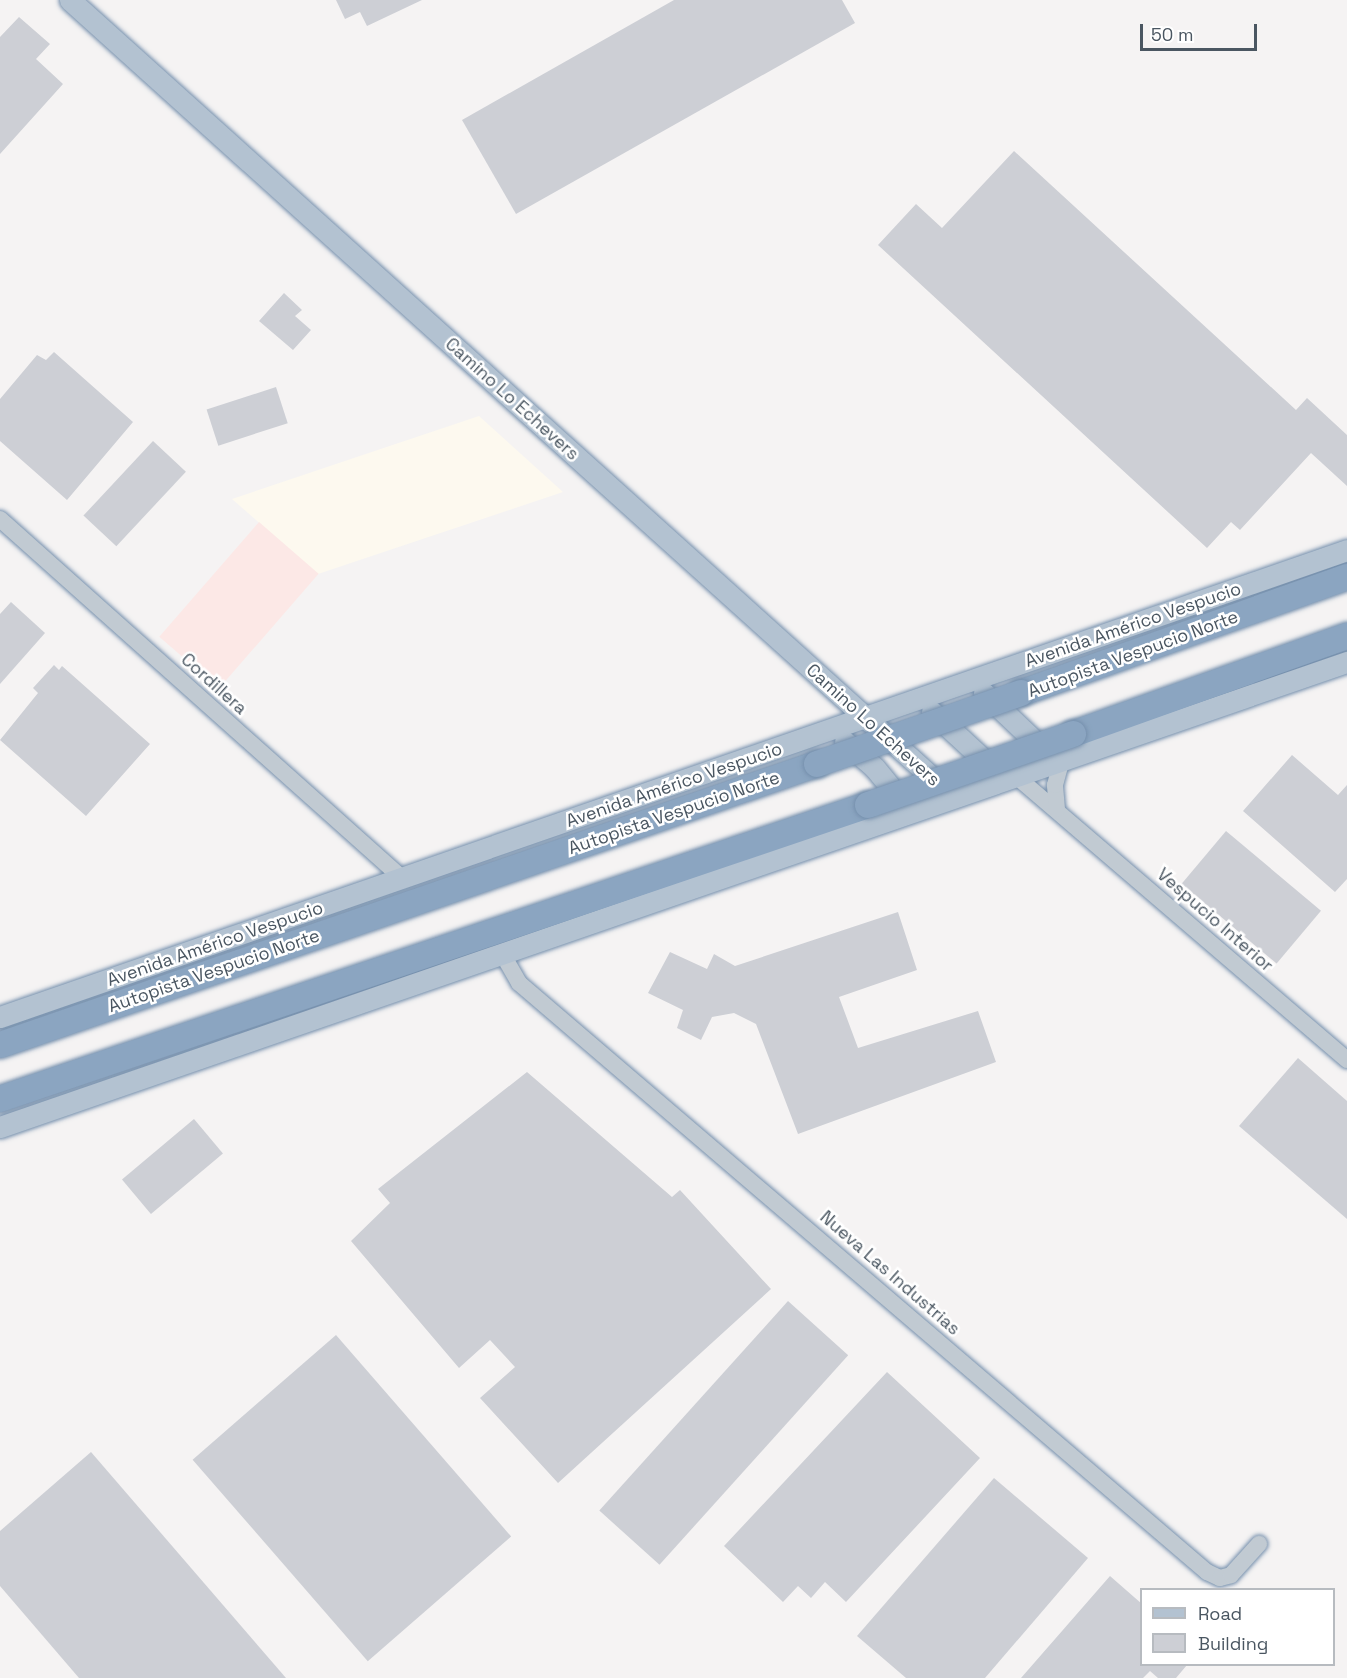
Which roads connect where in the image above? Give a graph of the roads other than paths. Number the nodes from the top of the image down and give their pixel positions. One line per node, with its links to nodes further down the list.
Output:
1 (70, 0): 8 (main road, Camino Lo Echevers)
2 (0, 519): 17 (street, Cordillera)
3 (1347, 550): 7 (main road, Avenida Américo Vespucio)
4 (1347, 578): 20 (highway, Autopista Vespucio Norte, bridge)
5 (1347, 636): 22 (highway, bridge)
6 (1347, 662): 12 (main road)
7 (975, 681): 9 (main road, Avenida Américo Vespucio); 12 (main road)
8 (829, 687): 10 (main road, Camino Lo Echevers); 11 (main road)
9 (919, 700): 10 (main road, Avenida Américo Vespucio); 13 (main road)
10 (864, 718): 11 (main road, Avenida Américo Vespucio); 14 (main road, Camino Lo Echevers)
11 (826, 732): 16 (main road); 17 (main road, Avenida Américo Vespucio)
12 (1061, 763): 13 (main road); 15 (street)
13 (1012, 779): 14 (main road); 15 (street, Vespucio Interior)
14 (955, 798): 16 (main road)
15 (1058, 809): 21 (street, Vespucio Interior)
16 (912, 814): 18 (main road)
17 (403, 879): 19 (main road, Avenida Américo Vespucio)
18 (503, 955): 23 (main road); 24 (street, Nueva Las Industrias)
19 (0, 1017)
20 (0, 1045)
21 (1347, 1060)
22 (0, 1099)
23 (0, 1127)
24 (1259, 1544)

